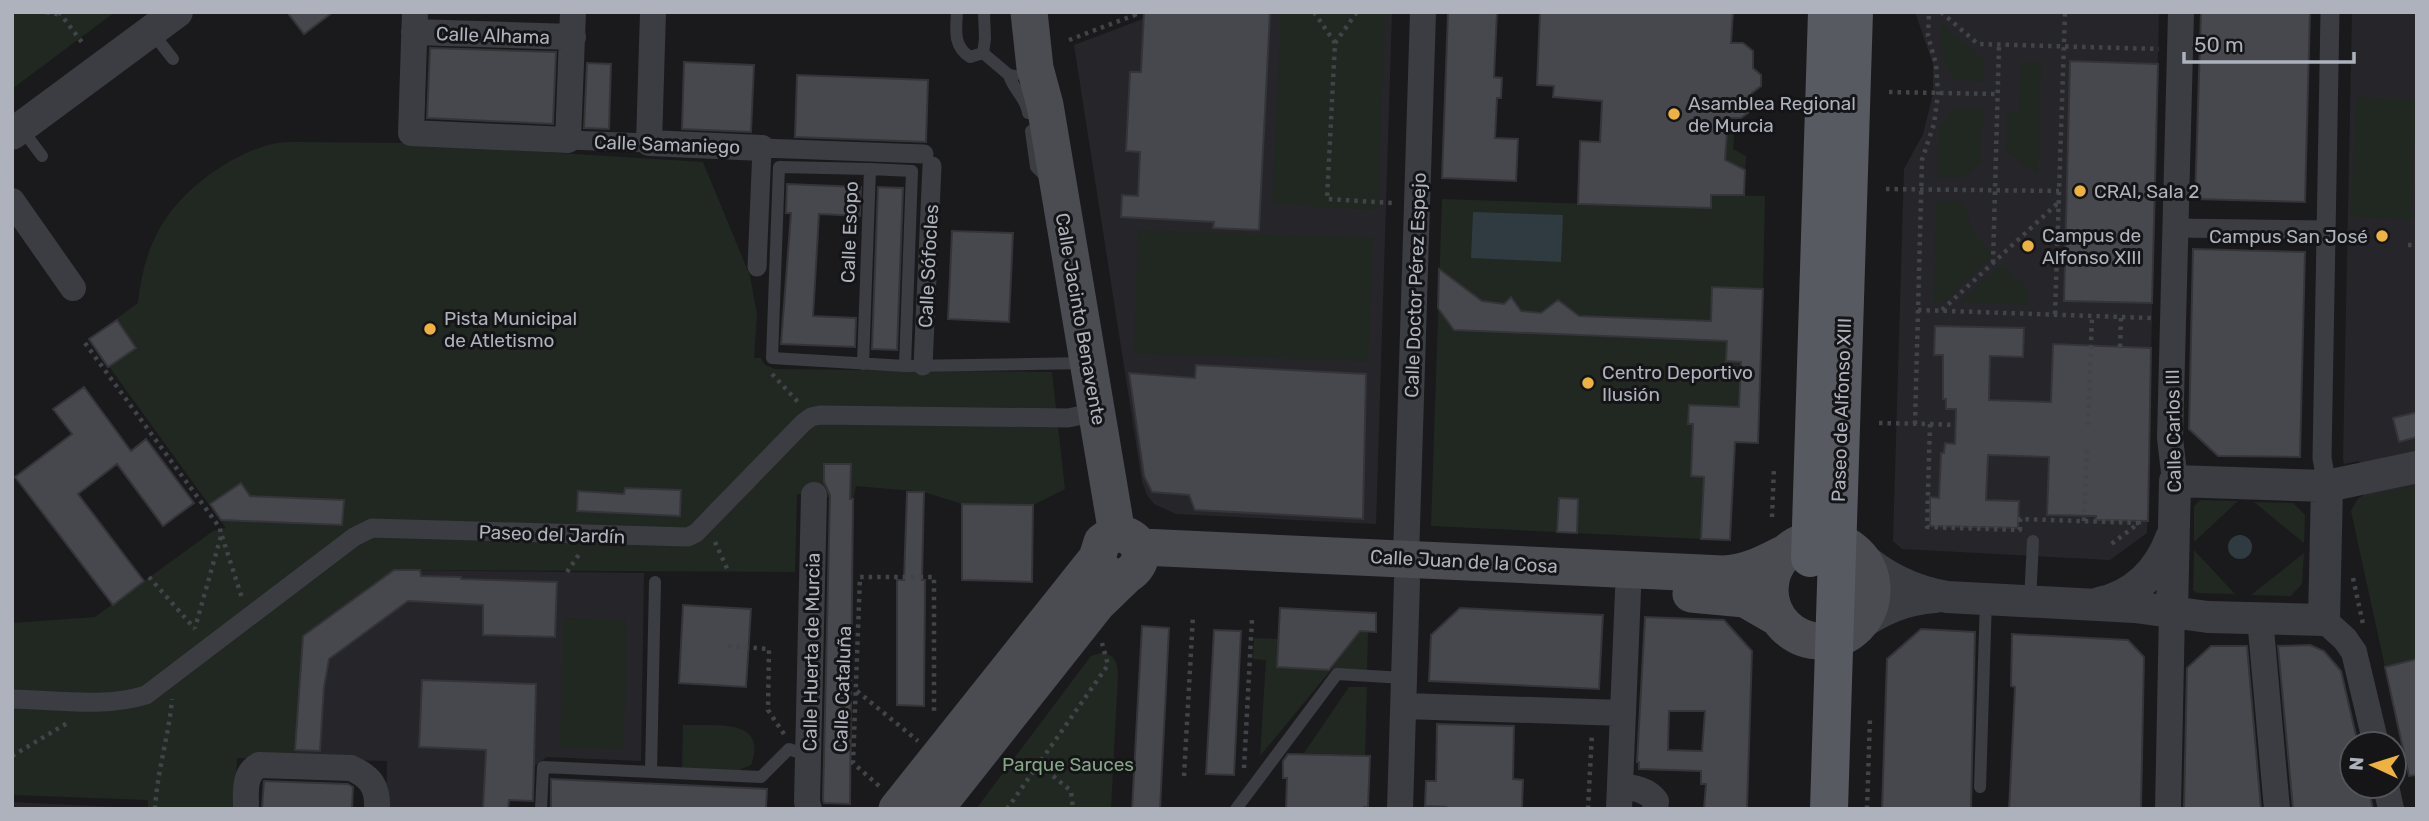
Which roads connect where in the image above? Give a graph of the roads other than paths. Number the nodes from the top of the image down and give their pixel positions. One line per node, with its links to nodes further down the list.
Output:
1 (177, 12): 14 (street)
2 (653, 12): 21 (street)
3 (957, 12): 15 (lane)
4 (984, 12): 15 (lane)
5 (1029, 12): 17 (main road, Calle Jacinto Benavente)
6 (1423, 12): 45 (street, Calle Doctor Pérez Espejo)
7 (1827, 12): 42 (main road, Paseo de Alfonso XIII)
8 (1854, 12): 42 (main road, Paseo de Alfonso XIII)
9 (2181, 12): 28 (street, Calle Carlos III)
10 (2330, 12): 29 (street)
11 (414, 22): 12 (street, Calle Alhama); 20 (street, Calle Samaniego)
12 (573, 25): 20 (street)
13 (1061, 26): 18 (main road, Calle Jacinto Benavente)
14 (151, 31): 16 (lane); 19 (street)
15 (983, 53): 17 (lane)
16 (173, 59)
17 (1022, 71): 18 (main road, Calle Jacinto Benavente); 26 (lane)
18 (1045, 105): 26 (main road, Calle Jacinto Benavente)
19 (16, 130): 23 (lane)
20 (568, 140): 21 (street, Calle Samaniego)
21 (649, 143): 22 (street, Calle Samaniego)
22 (762, 148): 24 (street, Calle Samaniego); 30 (street)
23 (42, 156)
24 (928, 160): 34 (street, Calle Sófocles)
25 (870, 169): 33 (lane, Calle Esopo); 33 (lane); 34 (lane, Calle Esopo)
26 (1059, 190): 32 (main road, Calle Jacinto Benavente)
27 (12, 201): 31 (street)
28 (2176, 228): 29 (street); 37 (street, Calle Carlos III)
29 (2326, 230): 38 (street)
30 (757, 267)
31 (73, 288)
32 (1088, 363): 34 (lane); 35 (main road, Calle Jacinto Benavente)
33 (863, 365): 34 (lane)
34 (914, 366)
35 (1097, 412): 43 (main road, Calle Jacinto Benavente); 58 (street, Paseo del Jardín)
36 (2417, 467): 38 (street)
37 (2175, 481): 38 (street); 40 (street, Calle Carlos III)
38 (2327, 486): 54 (street)
39 (814, 495): 62 (street, Calle Huerta de Murcia)
40 (2174, 524): 51 (street); 52 (street, Calle Carlos III)
41 (2033, 541): 50 (lane)
42 (1823, 546): 45 (main road, Calle Juan de la Cosa); 48 (street); 56 (main road, Paseo de Alfonso XIII); 56 (main road)
43 (1122, 557): 44 (main road, Calle Juan de la Cosa); 45 (main road, Calle Juan de la Cosa); 55 (main road); 66 (main road)
44 (1170, 570): 45 (main road, Calle Juan de la Cosa); 55 (main road)
45 (1406, 570): 47 (main road, Calle Juan de la Cosa); 57 (street, Calle Doctor Pérez Espejo)
46 (655, 582): 63 (lane)
47 (1628, 592): 56 (main road, Calle Juan de la Cosa); 60 (street)
48 (1947, 597): 49 (street); 56 (street)
49 (1986, 599): 50 (street); 64 (lane)
50 (2030, 602): 51 (street)
51 (2084, 605): 52 (street)
52 (2172, 612): 53 (street); 77 (street, Calle Carlos III)
53 (2260, 618): 54 (street); 78 (street)
54 (2324, 620): 61 (street)
55 (1099, 622): 71 (main road)
56 (1818, 631): 75 (main road, Paseo de Alfonso XIII); 76 (main road, Paseo de Alfonso XIII)
57 (1404, 678): 59 (street, Calle Doctor Pérez Espejo); 72 (lane)
58 (12, 699)
59 (1404, 706): 60 (street); 73 (street, Calle Doctor Pérez Espejo)
60 (1623, 713): 65 (street)
61 (2373, 730)
62 (809, 751): 63 (lane); 70 (street, Calle Huerta de Murcia)
63 (651, 772): 69 (lane)
64 (1980, 788)
65 (1620, 797): 74 (street)
66 (889, 799)
67 (246, 809): 68 (street)
68 (377, 809)
69 (541, 809)
70 (809, 809)
71 (935, 809)
72 (1236, 809)
73 (1400, 809)
74 (1656, 809)
75 (1802, 809)
76 (1829, 809)
77 (2168, 809)
78 (2277, 809)

